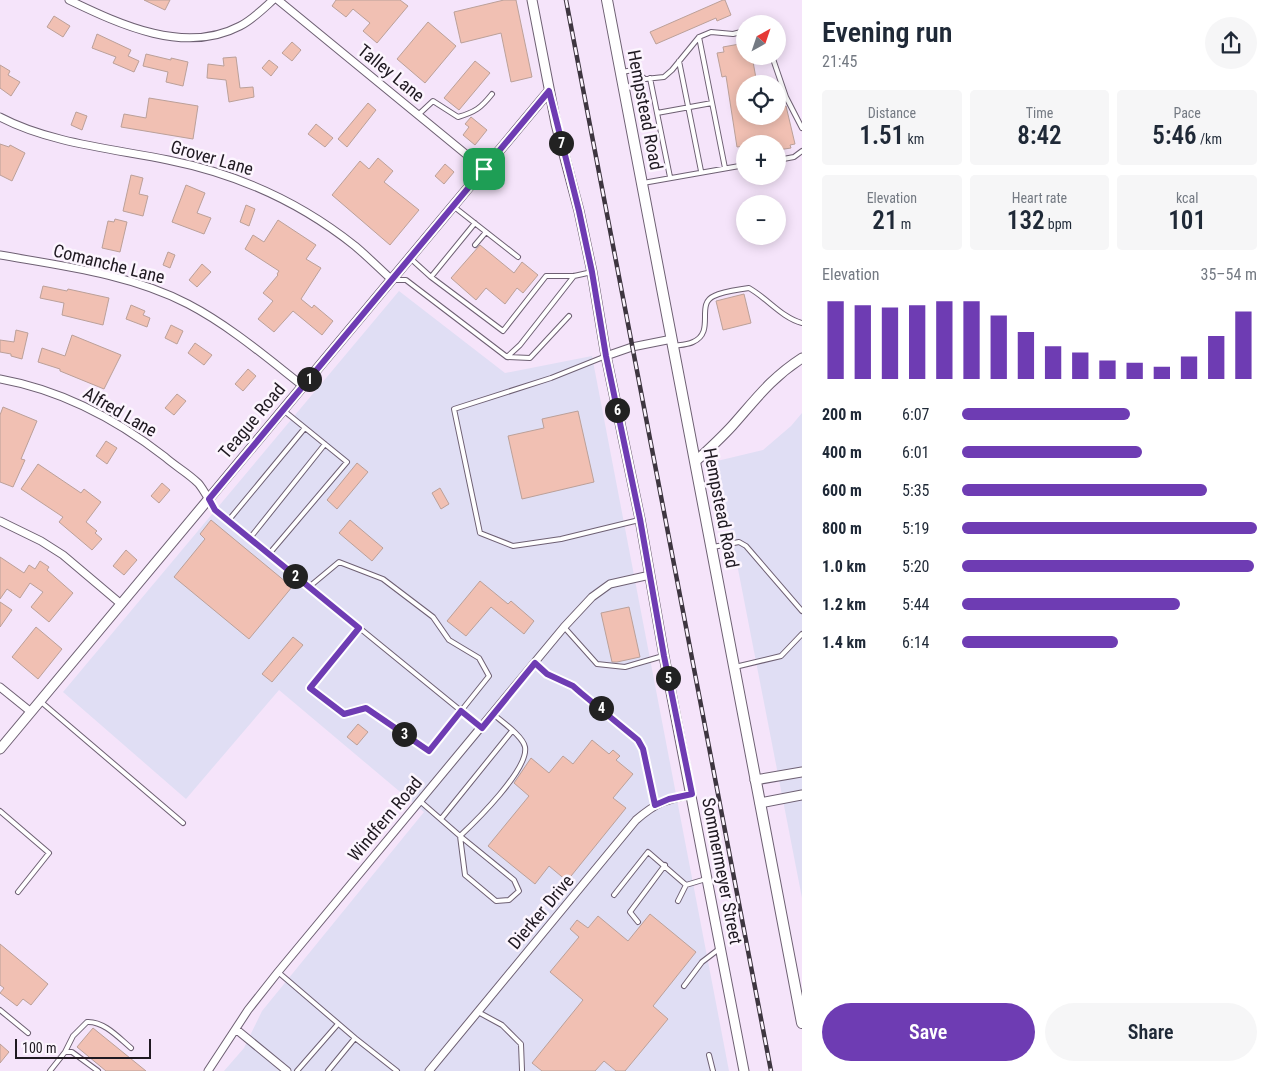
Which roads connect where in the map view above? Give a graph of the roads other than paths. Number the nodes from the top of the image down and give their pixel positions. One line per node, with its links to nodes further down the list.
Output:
1 (69, 0): 2 (street)
2 (273, 0)
3 (278, 0): 17 (street, Talley Lane)
4 (532, 0): 12 (street, Sommermeyer Street)
5 (607, 0): 10 (main road, Hempstead Road)
6 (736, 33): 7 (lane)
7 (699, 37): 8 (lane); 14 (lane)
8 (679, 61): 11 (lane); 15 (lane)
9 (775, 65): 19 (lane)
10 (620, 72): 11 (lane); 27 (main road, Hempstead Road)
11 (650, 78): 16 (lane)
12 (549, 91): 24 (street, Teague Road); 35 (street, Sommermeyer Street)
13 (492, 94): 17 (lane)
14 (712, 103): 15 (lane); 23 (lane)
15 (688, 107): 16 (lane); 25 (lane)
16 (657, 113): 26 (lane)
17 (418, 115): 24 (street, Talley Lane)
18 (0, 117): 38 (street, Grover Lane)
19 (802, 128)
20 (802, 151): 21 (lane)
21 (786, 158)
22 (736, 166): 23 (lane)
23 (725, 168): 25 (lane)
24 (484, 169): 28 (street, Teague Road)
25 (701, 171): 26 (lane)
26 (670, 177): 27 (lane)
27 (643, 183): 41 (main road, Hempstead Road)
28 (453, 206): 29 (lane); 33 (street, Teague Road)
29 (475, 223): 30 (lane); 37 (lane)
30 (486, 232): 31 (lane); 34 (lane)
31 (475, 245)
32 (0, 255): 46 (street, Comanche Lane)
33 (410, 258): 37 (lane); 38 (street, Teague Road)
34 (518, 258)
35 (592, 272): 36 (lane); 42 (street, Sommermeyer Street)
36 (574, 276): 37 (lane); 43 (lane)
37 (431, 277)
38 (392, 280): 43 (lane); 46 (street, Teague Road)
39 (568, 316): 43 (lane)
40 (802, 322): 41 (lane)
41 (672, 343): 42 (street); 50 (main road, Hempstead Road)
42 (606, 356): 52 (street, Sommermeyer Street); 52 (lane)
43 (507, 357)
44 (802, 358): 50 (street)
45 (0, 379): 51 (street, Alfred Lane)
46 (302, 386): 47 (street, Teague Road)
47 (283, 410): 48 (lane); 51 (street, Teague Road)
48 (304, 428): 49 (lane); 53 (lane)
49 (325, 444): 55 (lane); 57 (lane)
50 (696, 462): 56 (main road, Hempstead Road)
51 (209, 499): 53 (lane); 60 (street, Teague Road)
52 (640, 519): 58 (street, Sommermeyer Street)
53 (228, 520): 55 (lane)
54 (0, 521): 60 (street)
55 (250, 538): 57 (lane)
56 (712, 547): 61 (lane); 67 (main road, Hempstead Road)
57 (269, 554): 59 (lane)
58 (650, 575): 62 (street, Windfern Road); 65 (street, Sommermeyer Street)
59 (309, 587): 63 (lane); 70 (lane)
60 (121, 604): 69 (street, Teague Road)
61 (802, 611)
62 (564, 627): 65 (lane); 66 (street, Windfern Road)
63 (359, 628): 70 (lane); 70 (lane)
64 (802, 634): 67 (lane)
65 (664, 656): 78 (street, Sommermeyer Street)
66 (535, 663): 72 (street, Windfern Road); 82 (lane)
67 (734, 667): 77 (main road, Hempstead Road)
68 (0, 687): 71 (street)
69 (40, 701): 71 (street, Teague Road); 85 (lane)
70 (461, 711): 73 (lane)
71 (31, 712): 75 (street, Teague Road)
72 (493, 714): 73 (street, Windfern Road); 74 (lane)
73 (482, 728): 80 (street, Windfern Road)
74 (512, 731): 84 (lane); 86 (lane)
75 (0, 749)
76 (802, 772): 77 (street)
77 (755, 780): 81 (main road, Hempstead Road)
78 (692, 794): 82 (street, Dierker Drive); 88 (street, Sommermeyer Street)
79 (802, 795): 81 (street)
80 (421, 802): 84 (lane); 95 (street, Windfern Road)
81 (760, 803): 99 (main road, Hempstead Road)
82 (655, 805): 98 (street, Dierker Drive)
83 (0, 811): 90 (lane)
84 (441, 819): 86 (lane)
85 (183, 823)
86 (460, 836): 86 (lane)
87 (665, 866): 89 (lane); 91 (lane); 93 (lane)
88 (708, 879): 89 (lane); 94 (street, Sommermeyer Street)
89 (686, 885): 92 (lane)
90 (18, 892)
91 (614, 895)
92 (678, 901)
93 (638, 922)
94 (720, 947): 96 (lane); 117 (street, Sommermeyer Street)
95 (278, 972): 100 (lane); 101 (street, Windfern Road)
96 (684, 986)
97 (0, 1010): 102 (lane)
98 (478, 1012): 107 (lane); 115 (street, Dierker Drive)
99 (802, 1023)
100 (338, 1024): 103 (lane); 112 (lane)
101 (236, 1030): 110 (street, Windfern Road); 111 (street)
102 (28, 1033)
103 (355, 1038): 113 (lane); 114 (lane)
104 (131, 1048): 105 (lane)
105 (65, 1052): 108 (lane); 109 (lane)
106 (709, 1055): 116 (lane)
107 (522, 1070)
108 (50, 1071)
109 (98, 1071)
110 (208, 1071)
111 (287, 1071)
112 (297, 1071)
113 (328, 1071)
114 (397, 1071)
115 (429, 1071)
116 (713, 1071)
117 (744, 1071)

